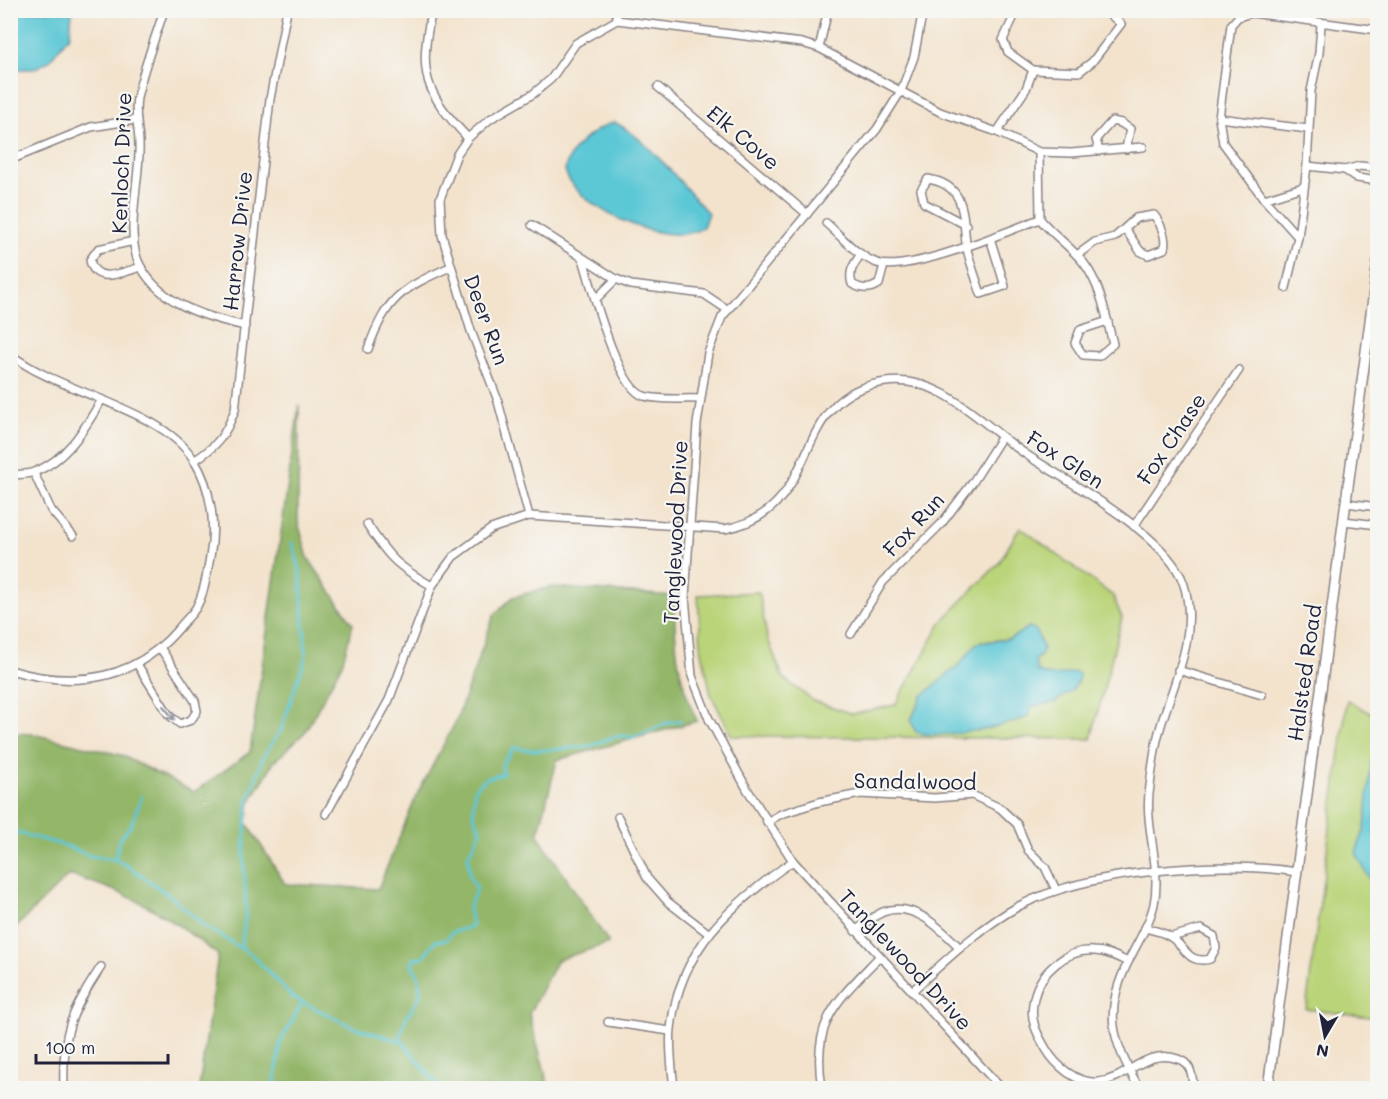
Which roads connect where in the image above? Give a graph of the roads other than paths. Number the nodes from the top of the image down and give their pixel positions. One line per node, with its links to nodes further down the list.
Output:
1 (164, 10): 17 (street, Kenloch Drive)
2 (287, 10): 54 (street, Harrow Drive)
3 (432, 10): 20 (street)
4 (616, 10): 9 (street)
5 (828, 10): 12 (street)
6 (923, 10): 15 (street, Tanglewood Drive)
7 (1017, 10): 13 (street)
8 (1105, 10): 13 (street)
9 (617, 20): 12 (street); 20 (street, Deer Run)
10 (1321, 24): 11 (street); 16 (street); 18 (street)
11 (1377, 30)
12 (819, 48): 15 (street)
13 (1033, 70): 19 (street)
14 (657, 87): 32 (street, Elk Cove)
15 (901, 91): 19 (street); 32 (street, Tanglewood Drive)
16 (1219, 118): 18 (street); 31 (street)
17 (135, 120): 25 (street); 40 (street, Kenloch Drive)
18 (1308, 129): 26 (street)
19 (997, 132): 24 (street)
20 (468, 138): 48 (street, Deer Run)
21 (1143, 147): 22 (street)
22 (1126, 148): 23 (street); 23 (street)
23 (1099, 151): 24 (street)
24 (1039, 152): 33 (street)
25 (10, 160)
26 (1307, 166): 28 (street); 30 (street)
27 (1377, 168): 28 (street)
28 (1345, 170): 29 (street)
29 (1377, 181)
30 (1303, 187): 31 (street); 38 (street)
31 (1264, 199): 38 (street)
32 (807, 214): 52 (street, Tanglewood Drive)
33 (1040, 219): 39 (street); 43 (street)
34 (826, 223): 42 (street)
35 (532, 225): 44 (street)
36 (966, 225): 36 (street); 41 (street)
37 (1126, 230): 37 (street); 43 (street)
38 (1298, 237): 50 (street)
39 (990, 238): 41 (street); 41 (street)
40 (134, 241): 47 (street, Kenloch Drive); 47 (street)
41 (966, 245): 46 (street)
42 (861, 254): 46 (street); 46 (street)
43 (1077, 255): 53 (street)
44 (583, 259): 49 (street); 51 (street)
45 (1377, 261): 64 (street, Halsted Road)
46 (884, 265)
47 (141, 267): 54 (street, Kenloch Drive)
48 (450, 267): 55 (street); 66 (street, Deer Run)
49 (616, 279): 51 (street); 52 (street)
50 (1286, 288)
51 (596, 299): 58 (street)
52 (728, 310): 58 (street, Tanglewood Drive)
53 (1108, 321): 53 (street)
54 (245, 326): 61 (street, Harrow Drive)
55 (368, 349)
56 (10, 354): 59 (street)
57 (1239, 370): 70 (street, Fox Chase)
58 (700, 399): 71 (street, Tanglewood Drive)
59 (101, 400): 61 (street); 62 (street)
60 (1001, 438): 70 (street, Fox Glen); 71 (street, Fox Glen); 74 (street, Fox Run)
61 (194, 460): 75 (street)
62 (34, 473): 63 (street); 72 (street)
63 (10, 474)
64 (1347, 503): 65 (street); 67 (street, Halsted Road)
65 (1377, 507)
66 (529, 516): 71 (street, Fox Glen); 73 (street)
67 (1344, 521): 69 (street); 85 (street, Halsted Road)
68 (368, 524): 73 (street)
69 (1377, 525)
70 (1134, 526): 78 (street, Fox Glen)
71 (690, 528): 82 (street, Tanglewood Drive)
72 (73, 536)
73 (432, 586): 80 (street)
74 (851, 634)
75 (160, 649): 76 (street); 76 (street, one-way to 75)
76 (137, 664): 77 (street)
77 (10, 670)
78 (1178, 670): 79 (street); 84 (street, Fox Glen)
79 (1262, 694)
80 (326, 814)
81 (618, 817): 89 (street)
82 (767, 822): 83 (street, Tanglewood Drive); 86 (street, Sandalwood)
83 (793, 861): 88 (street, Tanglewood Drive); 89 (street)
84 (1154, 872): 85 (street); 86 (street); 87 (street, Fox Glen)
85 (1297, 872): 105 (street, Halsted Road)
86 (1056, 890): 91 (street)
87 (1145, 928): 90 (street); 93 (street, Fox Glen)
88 (855, 931): 91 (street); 92 (street, Tanglewood Drive)
89 (708, 933): 97 (street)
90 (1171, 937): 90 (street)
91 (960, 948): 95 (street)
92 (879, 957): 95 (street, Tanglewood Drive); 102 (street)
93 (1128, 962): 98 (street, Fox Glen); 98 (street)
94 (101, 967): 100 (street)
95 (912, 991): 99 (street, Tanglewood Drive)
96 (608, 1022): 97 (street)
97 (670, 1031): 101 (street)
98 (1128, 1069): 103 (street, Fox Glen); 104 (street)
99 (1000, 1088)
100 (64, 1089)
101 (674, 1089)
102 (822, 1089)
103 (1139, 1089)
104 (1193, 1089)
105 (1268, 1089)

